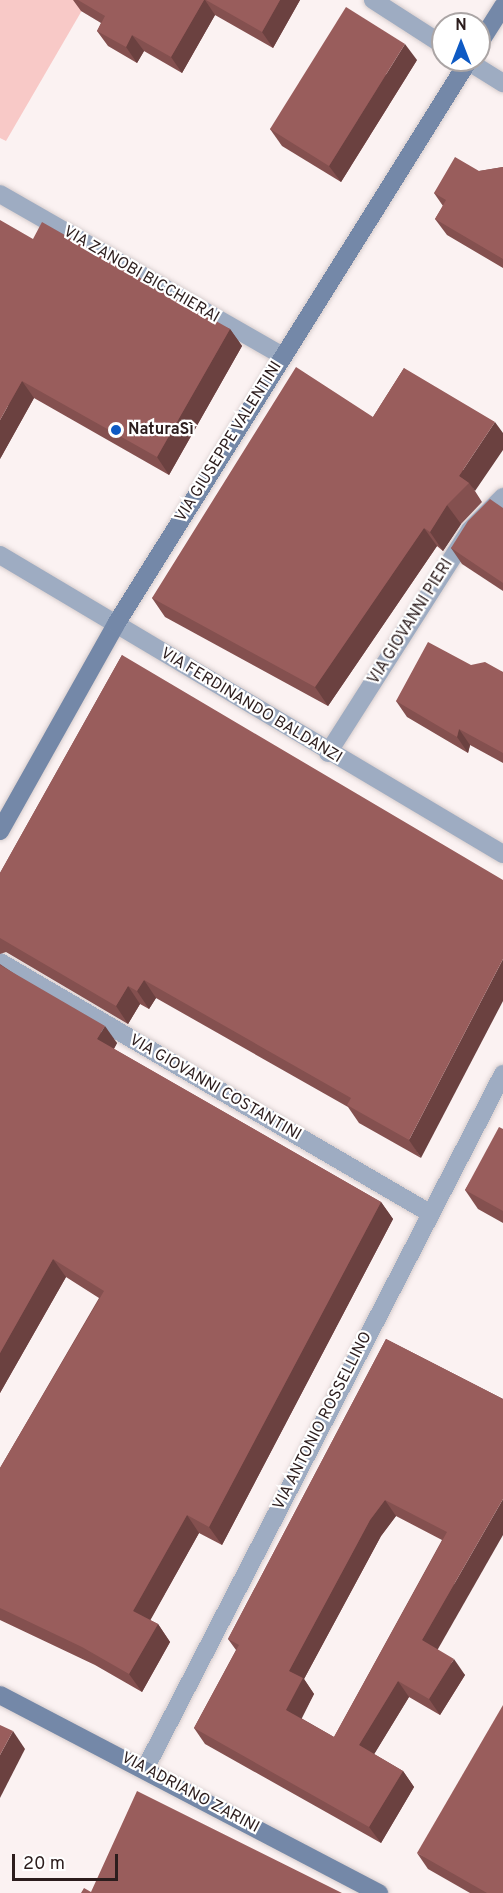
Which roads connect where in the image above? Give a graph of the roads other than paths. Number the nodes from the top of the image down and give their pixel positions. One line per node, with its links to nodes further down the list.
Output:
1 (373, 0): 4 (street)
2 (503, 6): 3 (street)
3 (491, 25)
4 (431, 37)
5 (461, 72): 9 (street, VIA GIUSEPPE VALENTINI)
6 (486, 72): 7 (street)
7 (503, 83)
8 (0, 195): 9 (street, VIA ZANOBI BICCHIERAI)
9 (283, 356): 12 (street, VIA GIUSEPPE VALENTINI)
10 (503, 497): 13 (street, VIA GIOVANNI PIERI)
11 (0, 555): 12 (street, VIA FERDINANDO BALDANZI)
12 (116, 624): 13 (street, VIA FERDINANDO BALDANZI); 14 (street, VIA GIUSEPPE VALENTINI)
13 (328, 753): 15 (street, VIA FERDINANDO BALDANZI)
14 (0, 831)
15 (503, 854)
16 (0, 962): 18 (street, VIA GIOVANNI COSTANTINI)
17 (503, 1074): 18 (street, VIA ANTONIO ROSSELLINO)
18 (430, 1213): 20 (street, VIA ANTONIO ROSSELLINO)
19 (0, 1695): 20 (street, VIA ADRIANO ZARINI)
20 (145, 1769): 21 (street, VIA ADRIANO ZARINI)
21 (379, 1893)

